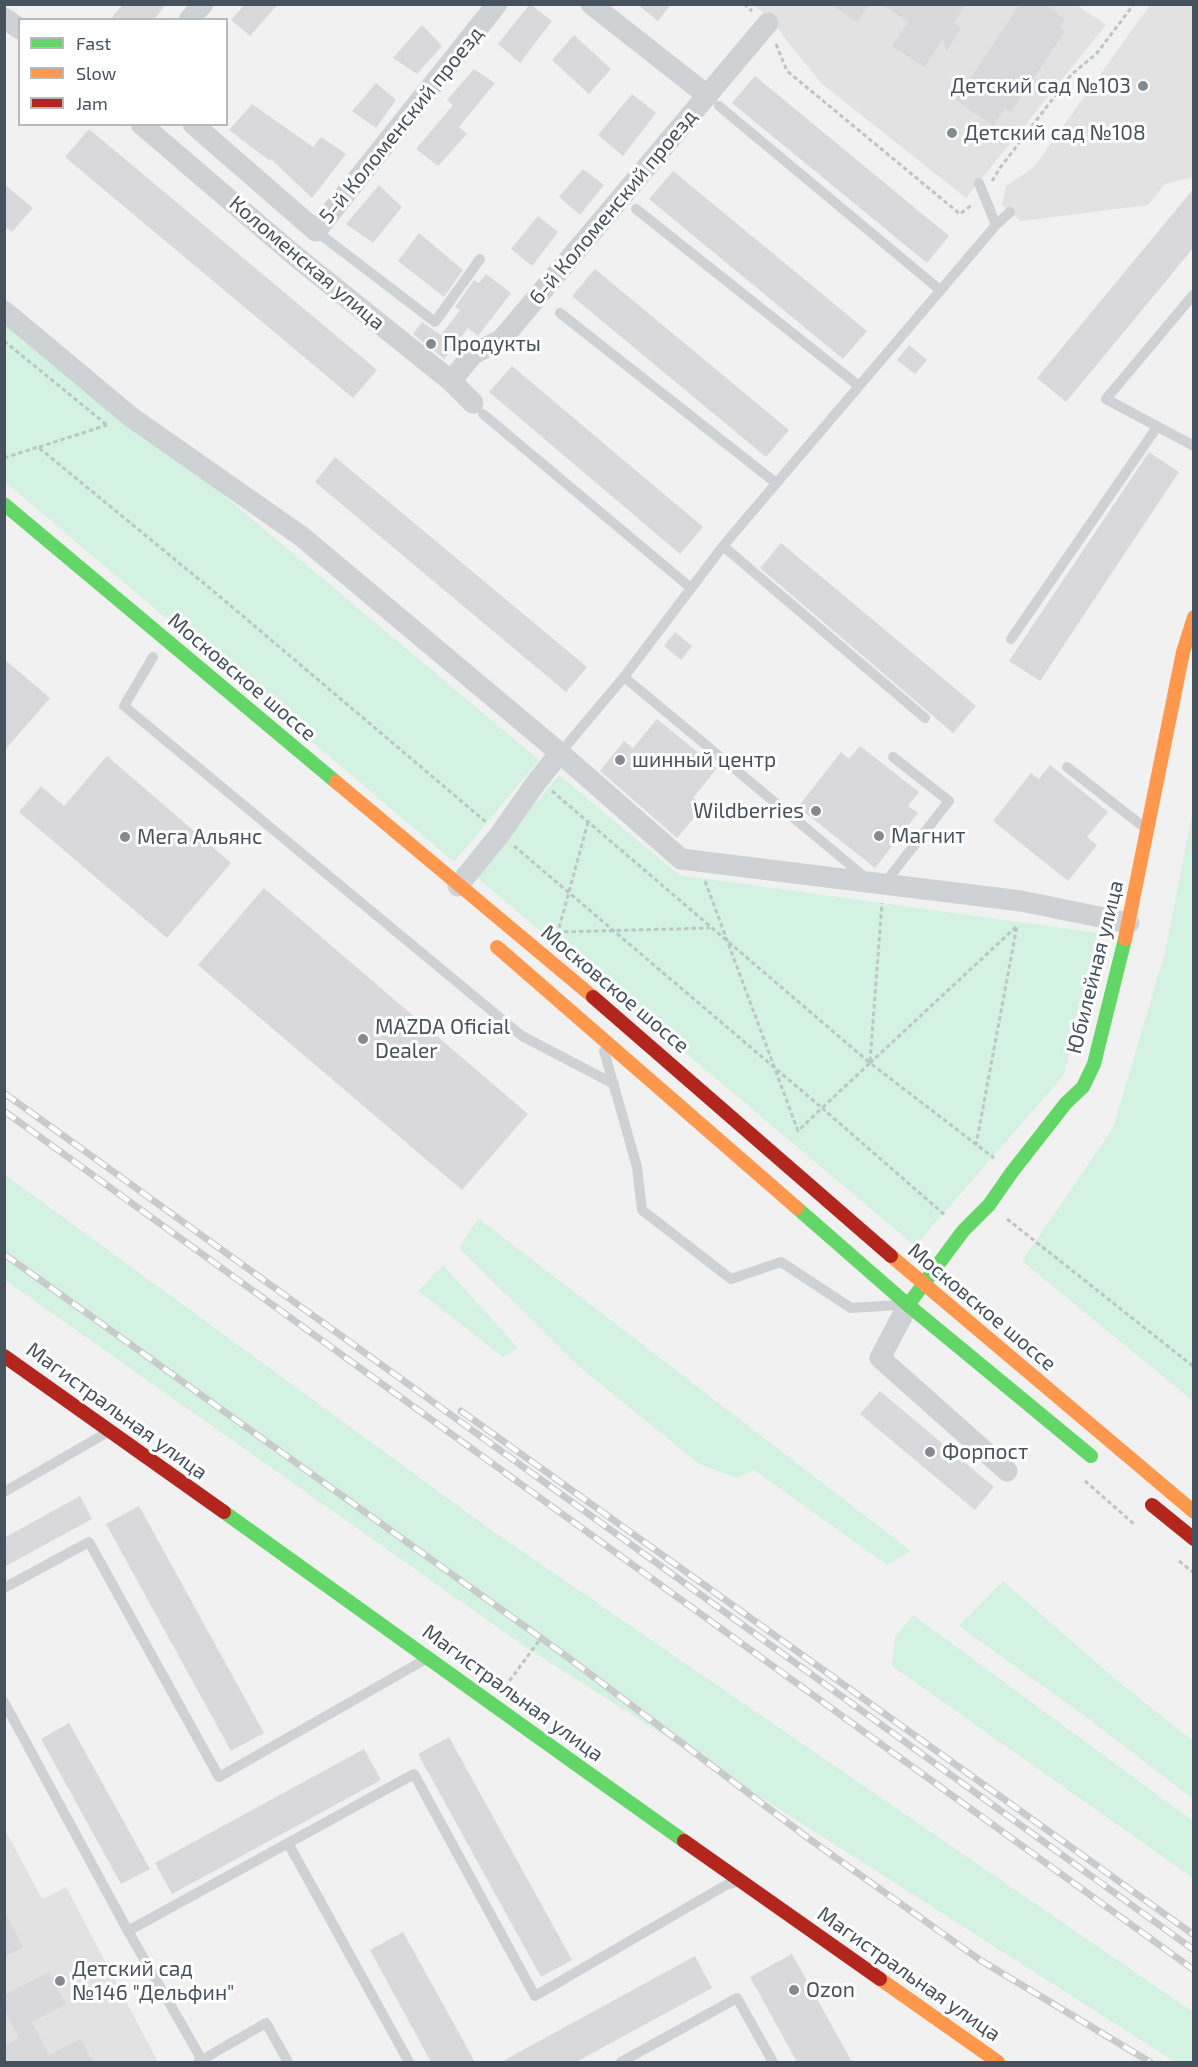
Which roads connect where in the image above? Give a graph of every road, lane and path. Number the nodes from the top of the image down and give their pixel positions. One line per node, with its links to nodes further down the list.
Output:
1 (203, 4): 6 (street)
2 (497, 4): 17 (street, 5-й Коломенский проезд)
3 (591, 4): 9 (street)
4 (1134, 4): 13 (path)
5 (4, 18): 8 (street)
6 (191, 18)
7 (768, 23): 9 (street, 6-й Коломенский проезд); 13 (path)
8 (18, 28)
9 (714, 101): 19 (lane); 24 (street, 6-й Коломенский проезд)
10 (143, 126): 24 (street, Коломенская улица)
11 (195, 126): 17 (street, 5-й Коломенский проезд)
12 (979, 183): 13 (lane)
13 (983, 196): 16 (lane)
14 (636, 209): 25 (lane)
15 (1010, 212): 16 (lane)
16 (996, 225): 19 (lane)
17 (316, 231): 18 (lane)
18 (480, 259)
19 (940, 290): 25 (lane)
20 (1194, 294): 29 (lane)
21 (4, 311): 27 (street)
22 (561, 313): 32 (lane)
23 (4, 340): 28 (path)
24 (451, 381): 26 (street, Коломенская улица)
25 (859, 386): 32 (lane)
26 (478, 409): 35 (lane)
27 (132, 417): 28 (path); 41 (street)
28 (107, 425): 31 (path)
29 (1157, 427): 30 (lane); 37 (lane)
30 (1194, 446)
31 (38, 447)
32 (776, 483): 34 (lane)
33 (4, 504): 49 (main road, Московское шоссе)
34 (723, 546): 35 (lane); 40 (lane)
35 (691, 588): 39 (lane)
36 (1194, 617): 46 (main road, Юбилейная улица)
37 (1011, 639)
38 (153, 657): 56 (lane)
39 (624, 677): 41 (lane); 48 (lane)
40 (924, 718)
41 (560, 753): 44 (street); 47 (street)
42 (893, 757): 48 (lane)
43 (1068, 767): 46 (lane)
44 (538, 780): 45 (path); 49 (street)
45 (588, 822): 51 (path); 51 (path)
46 (1147, 829): 50 (main road, Юбилейная улица)
47 (698, 861): 48 (street); 52 (path)
48 (877, 883): 50 (street); 55 (path)
49 (458, 886): 60 (main road, Московское шоссе)
50 (1129, 923): 58 (main road, Юбилейная улица)
51 (712, 928): 52 (path)
52 (727, 939): 55 (path); 59 (path)
53 (490, 942): 54 (main road, Московское шоссе)
54 (599, 1034): 56 (lane); 61 (main road, Московское шоссе)
55 (870, 1063): 57 (path)
56 (614, 1084): 61 (lane)
57 (976, 1144)
58 (989, 1205): 59 (main road, Юбилейная улица); 63 (path)
59 (963, 1231): 60 (main road, Юбилейная улица)
60 (924, 1286): 61 (main road, Юбилейная улица); 70 (main road, Московское шоссе)
61 (908, 1305): 65 (main road, Московское шоссе); 66 (street)
62 (4, 1356): 64 (main road, Магистральная улица)
63 (1194, 1367)
64 (109, 1431): 68 (lane); 77 (main road, Магистральная улица)
65 (1104, 1466)
66 (1007, 1472)
67 (1083, 1479): 71 (path)
68 (4, 1492)
69 (1140, 1495): 72 (main road)
70 (1194, 1512)
71 (1134, 1524)
72 (1194, 1539)
73 (1176, 1559): 74 (path)
74 (1194, 1573)
75 (4, 1588): 77 (lane)
76 (541, 1638): 79 (path)
77 (429, 1658): 79 (main road, Магистральная улица)
78 (4, 1702): 82 (lane)
79 (492, 1705): 81 (main road, Магистральная улица)
80 (288, 1843): 81 (lane); 82 (lane); 85 (lane)
81 (743, 1881): 88 (main road, Магистральная улица)
82 (129, 1930): 83 (lane)
83 (200, 2061): 84 (lane)
84 (288, 2062)
85 (409, 2062)
86 (621, 2062): 87 (lane)
87 (773, 2062)
88 (998, 2062)

